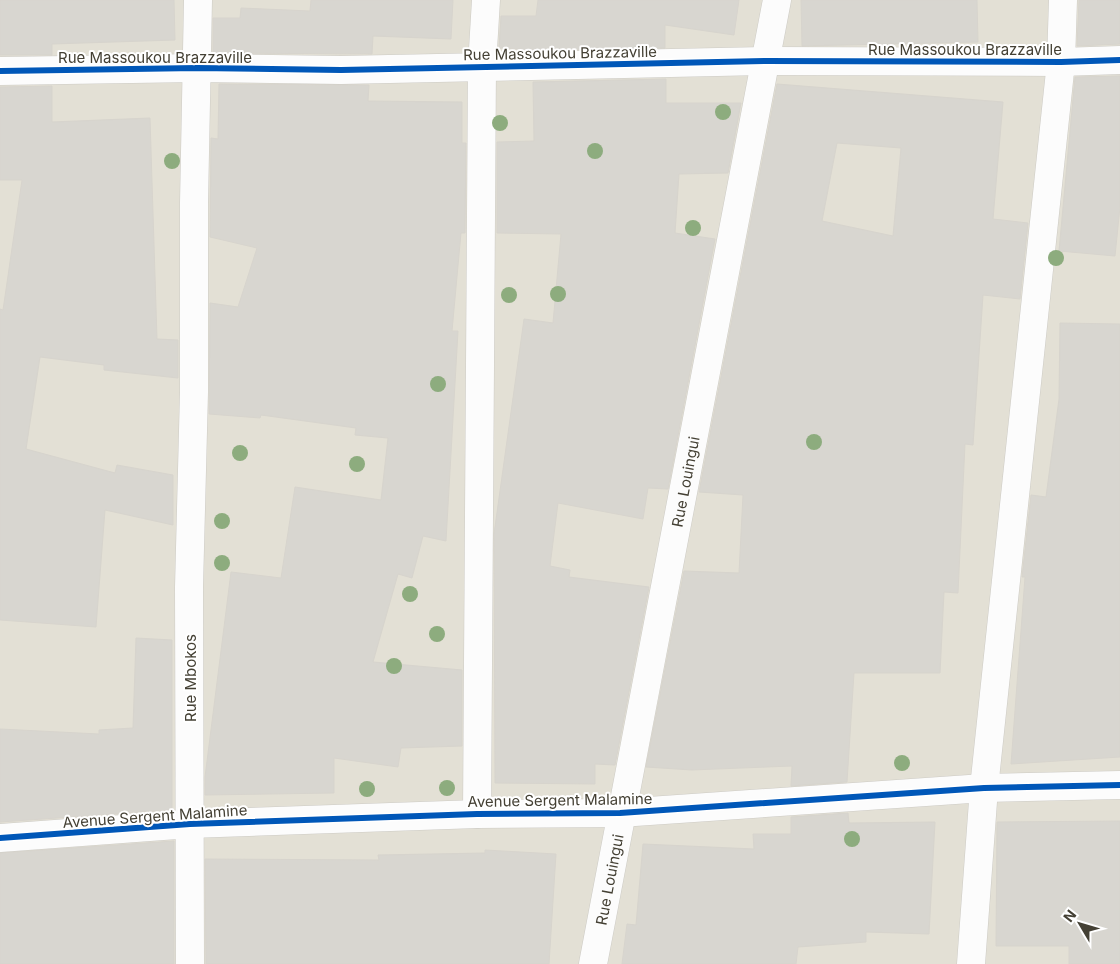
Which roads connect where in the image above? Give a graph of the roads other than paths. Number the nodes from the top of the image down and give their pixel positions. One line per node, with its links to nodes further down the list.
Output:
1 (198, 0): 9 (street, Rue Mbokos)
2 (486, 0): 8 (street)
3 (776, 0): 6 (street, Rue Louingui)
4 (1063, 0): 7 (street)
5 (1120, 60): 7 (street, Rue Massoukou Brazzaville)
6 (766, 61): 7 (street, Rue Massoukou Brazzaville); 8 (street, Rue Massoukou Brazzaville); 13 (street, Rue Louingui)
7 (1061, 62): 12 (street)
8 (482, 66): 9 (street, Rue Massoukou Brazzaville); 14 (street)
9 (197, 68): 10 (street, Rue Massoukou Brazzaville); 15 (street, Rue Mbokos)
10 (0, 71)
11 (1120, 785): 12 (street, Avenue Sergent Malamine)
12 (984, 788): 13 (street, Avenue Sergent Malamine); 19 (street)
13 (620, 813): 14 (street, Avenue Sergent Malamine); 18 (street, Rue Louingui)
14 (477, 814): 15 (street, Avenue Sergent Malamine)
15 (190, 824): 16 (street, Avenue Sergent Malamine); 17 (street, Rue Mbokos)
16 (0, 838)
17 (190, 964)
18 (593, 964)
19 (971, 964)

